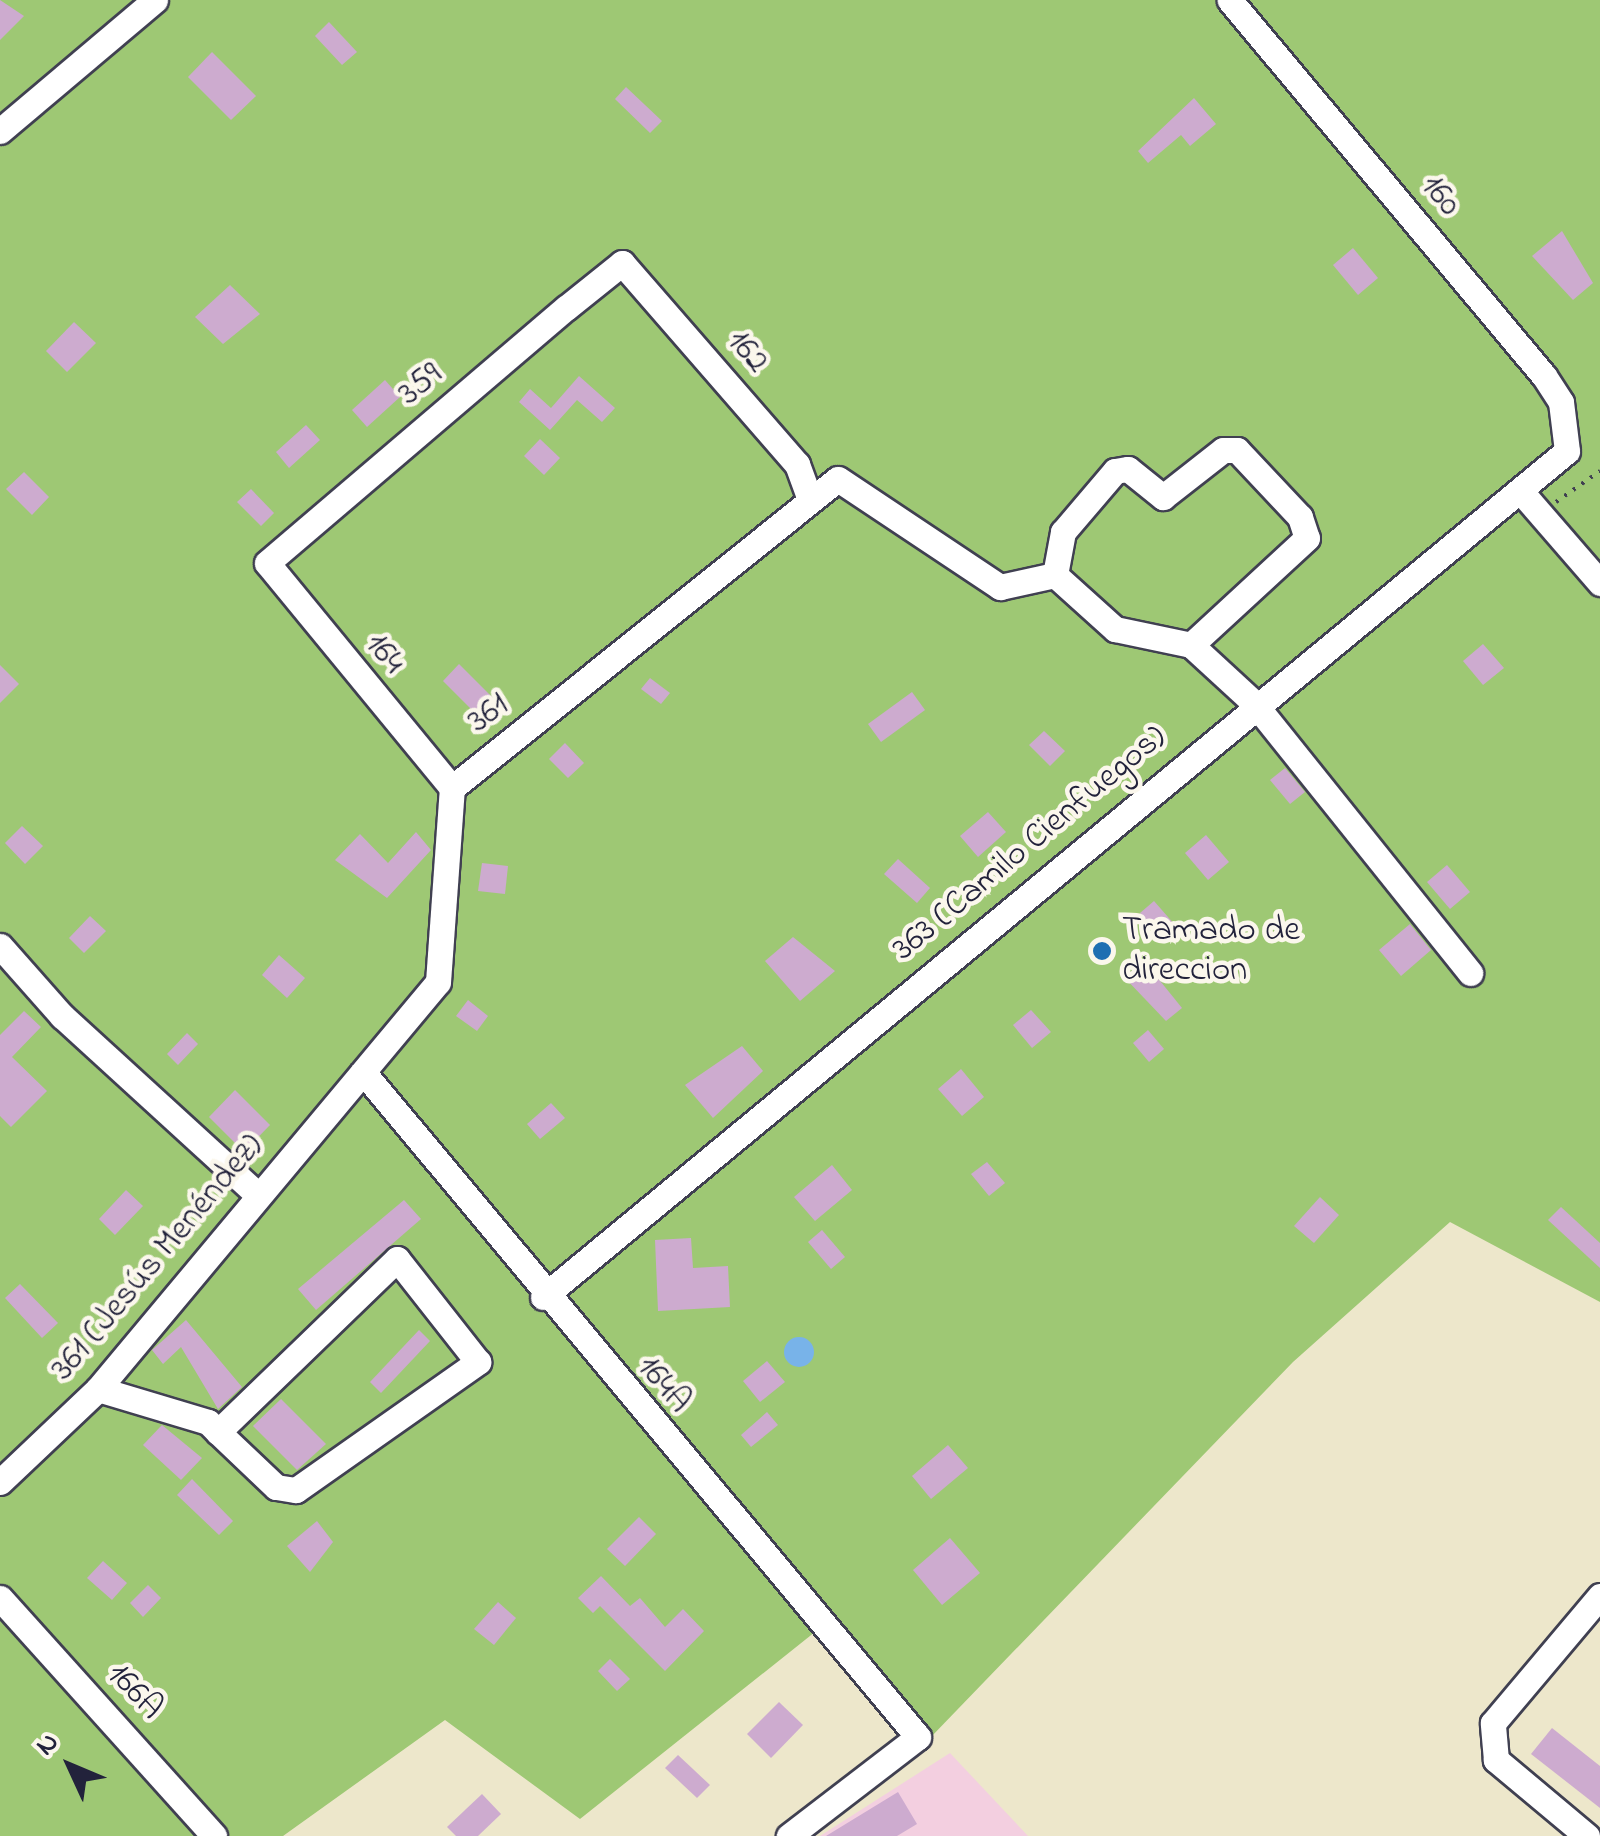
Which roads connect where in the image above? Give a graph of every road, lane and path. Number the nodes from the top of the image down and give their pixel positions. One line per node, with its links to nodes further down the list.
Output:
1 (155, 0): 3 (street)
2 (1230, 0): 5 (street, 160)
3 (0, 131)
4 (622, 263): 7 (street, 162); 9 (street, 359)
5 (1567, 451): 8 (street, 363 (Camilo Cienfuegos))
6 (1600, 470): 8 (path)
7 (808, 494): 10 (street); 14 (street, 361)
8 (1531, 503): 11 (street); 13 (street, 363 (Camilo Cienfuegos))
9 (267, 563): 14 (street, 164)
10 (1055, 575): 12 (street); 12 (street)
11 (1600, 583)
12 (1191, 645): 13 (street)
13 (1254, 703): 16 (street); 19 (street, 363 (Camilo Cienfuegos))
14 (452, 788): 17 (street)
15 (0, 946): 18 (street)
16 (1470, 973)
17 (362, 1072): 18 (street, 361 (Jesús Menéndez)); 19 (street, 164A)
18 (257, 1194): 20 (street, 361 (Jesús Menéndez))
19 (542, 1297): 26 (street, 164A)
20 (98, 1389): 21 (street); 22 (street, 361 (Jesús Menéndez))
21 (218, 1432): 21 (street)
22 (0, 1482)
23 (1600, 1596): 27 (street)
24 (0, 1598): 25 (street, 166A)
25 (214, 1836)
26 (789, 1836)
27 (1587, 1836)

